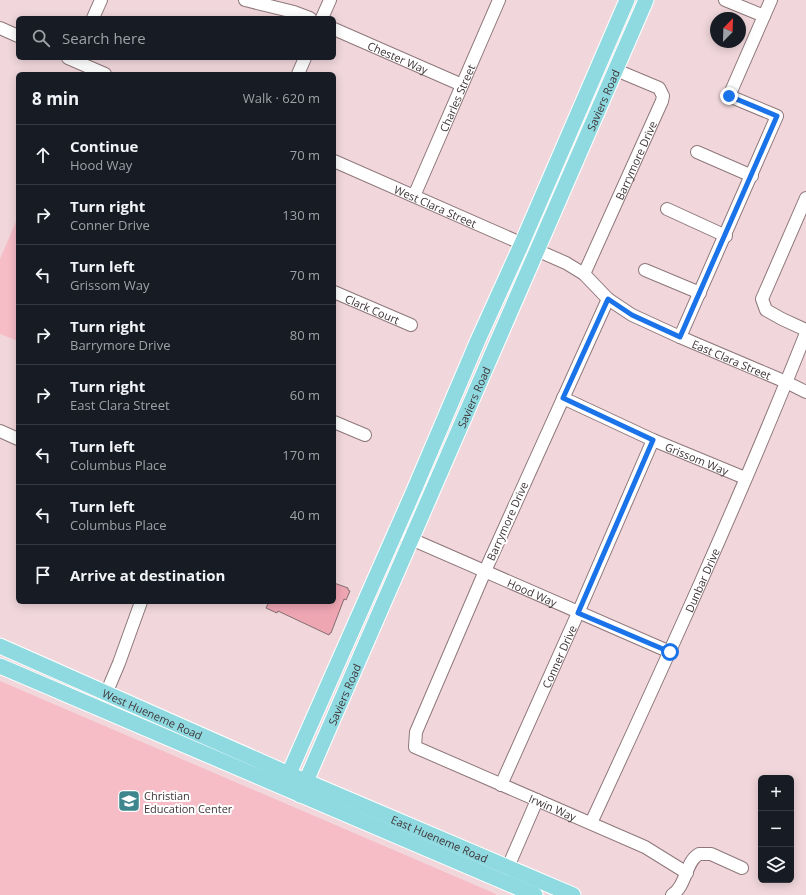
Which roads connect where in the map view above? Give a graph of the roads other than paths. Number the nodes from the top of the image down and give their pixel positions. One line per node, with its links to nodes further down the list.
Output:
1 (101, 0): 9 (street)
2 (245, 0): 10 (street)
3 (330, 0): 11 (street)
4 (499, 0): 21 (street, Charles Street)
5 (627, 0): 29 (main road, Saviers Road)
6 (646, 0): 18 (main road, Saviers Road)
7 (725, 0): 12 (street)
8 (772, 0): 12 (street)
9 (94, 16)
10 (305, 16)
11 (323, 16)
12 (764, 16): 24 (street)
13 (0, 28): 15 (street)
14 (336, 30): 21 (street, Chester Way)
15 (16, 35)
16 (75, 60): 19 (street)
17 (304, 60): 20 (street)
18 (616, 70): 30 (main road, Saviers Road); 32 (street, Barrymore Drive)
19 (101, 72)
20 (299, 72)
21 (462, 85): 25 (street, Charles Street)
22 (697, 152): 24 (street)
23 (336, 162): 25 (street, West Clara Street)
24 (752, 176): 28 (street)
25 (414, 196): 29 (street, West Clara Street)
26 (806, 198): 37 (street)
27 (667, 209): 28 (street)
28 (726, 236): 34 (street)
29 (522, 243): 30 (street, West Clara Street); 48 (main road, Saviers Road)
30 (537, 250): 32 (street, East Clara Street); 49 (main road, Saviers Road)
31 (645, 270): 34 (street)
32 (584, 274): 35 (street, East Clara Street)
33 (336, 293): 36 (street, Clark Court)
34 (700, 293): 38 (street)
35 (608, 299): 38 (street, East Clara Street); 41 (street, Barrymore Drive)
36 (411, 326)
37 (806, 332): 39 (street, Dunbar Drive)
38 (680, 337): 39 (street, East Clara Street)
39 (786, 382): 40 (street, East Clara Street); 47 (street, Dunbar Drive)
40 (806, 392)
41 (563, 398): 46 (street, Grissom Way); 50 (street, Barrymore Drive)
42 (336, 423): 44 (street)
43 (0, 431): 45 (street)
44 (365, 435)
45 (16, 437)
46 (653, 440): 47 (street, Grissom Way); 52 (street, Conner Drive)
47 (746, 478): 54 (street, Dunbar Drive)
48 (395, 532): 49 (street, Hood Way); 59 (main road, Saviers Road)
49 (411, 539): 50 (street, Hood Way); 60 (main road, Saviers Road)
50 (485, 571): 52 (street, Hood Way); 58 (street, Barrymore Drive)
51 (141, 604): 56 (street)
52 (578, 613): 54 (street, Hood Way); 61 (street, Conner Drive)
53 (0, 646): 56 (main road, West Hueneme Road)
54 (670, 652): 64 (street, Dunbar Drive)
55 (0, 666): 57 (main road, West Hueneme Road)
56 (106, 692): 57 (street); 59 (main road, West Hueneme Road)
57 (100, 708): 59 (main road, West Hueneme Road)
58 (415, 747): 61 (street, Irwin Way)
59 (286, 780): 60 (main road, West Hueneme Road); 62 (main road, West Hueneme Road)
60 (306, 780): 62 (main road, Saviers Road); 65 (main road, East Hueneme Road)
61 (501, 785): 63 (street, Irwin Way)
62 (300, 795): 68 (main road, East Hueneme Road)
63 (537, 800): 64 (street, Irwin Way); 65 (street)
64 (591, 823): 67 (street, Irwin Way)
65 (508, 866): 68 (street); 70 (main road, East Hueneme Road)
66 (742, 868): 67 (street)
67 (687, 873): 71 (street)
68 (502, 880): 69 (main road, East Hueneme Road)
69 (535, 895)
70 (573, 895)
71 (672, 895)

